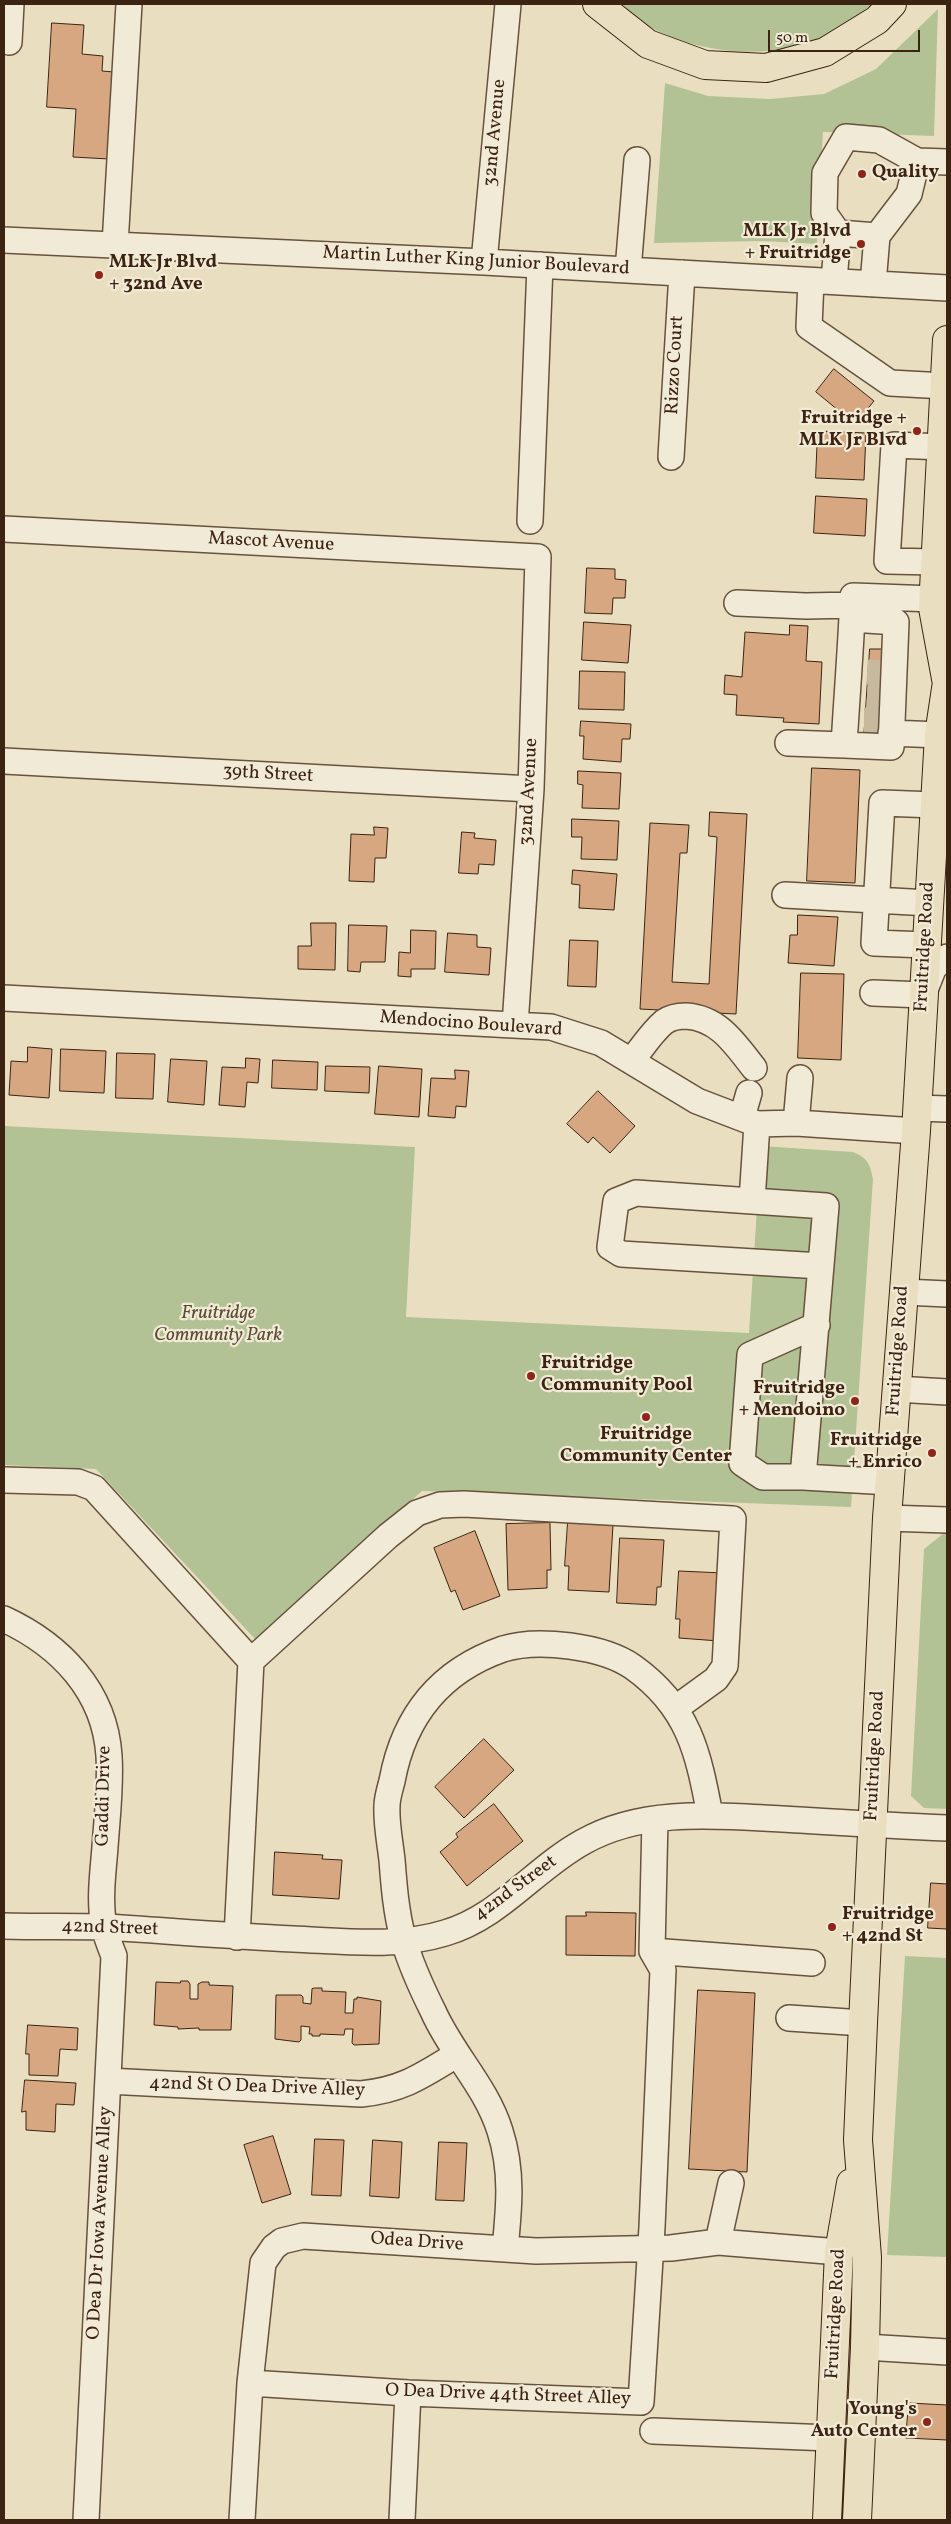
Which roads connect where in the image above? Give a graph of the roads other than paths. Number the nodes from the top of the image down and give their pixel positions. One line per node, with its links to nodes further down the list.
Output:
1 (11, 4): 6 (street)
2 (129, 4): 13 (street)
3 (508, 4): 14 (street, 32nd Avenue)
4 (597, 4): 5 (main road)
5 (892, 4)
6 (9, 42)
7 (637, 160): 16 (street)
8 (917, 161): 9 (street); 10 (street); 11 (street)
9 (947, 162)
10 (838, 234): 11 (street); 18 (street)
11 (877, 236): 19 (street)
12 (4, 240): 13 (street, Martin Luther King Junior Boulevard)
13 (115, 245): 14 (street, Martin Luther King Junior Boulevard)
14 (484, 262): 15 (street, Martin Luther King Junior Boulevard)
15 (540, 265): 16 (street, Martin Luther King Junior Boulevard); 25 (street)
16 (628, 270): 17 (street, Martin Luther King Junior Boulevard)
17 (682, 273): 18 (street, Martin Luther King Junior Boulevard); 24 (street, Rizzo Court)
18 (822, 281): 19 (street, Martin Luther King Junior Boulevard); 22 (street)
19 (873, 284): 20 (street, Martin Luther King Junior Boulevard)
20 (947, 288)
21 (947, 340): 22 (main road, Fruitridge Road)
22 (945, 386): 23 (main road, Fruitridge Road)
23 (943, 447): 28 (main road, Fruitridge Road); 28 (street)
24 (671, 457)
25 (530, 520)
26 (4, 529): 27 (street, Mascot Avenue)
27 (538, 557): 38 (street, 32nd Avenue)
28 (936, 562): 29 (main road, Fruitridge Road)
29 (934, 599): 31 (street); 32 (main road, Fruitridge Road)
30 (737, 603): 31 (street)
31 (852, 612): 33 (street); 33 (street)
32 (947, 683): 36 (main road, Fruitridge Road)
33 (874, 699): 35 (street); 35 (street); 36 (street)
34 (788, 743): 35 (street)
35 (844, 745)
36 (943, 745): 39 (main road, Fruitridge Road)
37 (4, 760): 38 (street, 39th Street)
38 (531, 788): 47 (street, 32nd Avenue)
39 (935, 805): 41 (street); 42 (main road, Fruitridge Road)
40 (786, 895): 41 (street)
41 (877, 898): 42 (street); 43 (street)
42 (929, 903): 43 (main road, Fruitridge Road)
43 (937, 951): 45 (main road, Fruitridge Road)
44 (873, 992): 45 (street)
45 (924, 995): 53 (main road, Fruitridge Road)
46 (4, 998): 47 (street, Mendocino Boulevard)
47 (515, 1025): 48 (street, Mendocino Boulevard)
48 (632, 1060): 49 (street); 54 (street, Mendocino Boulevard)
49 (754, 1068)
50 (800, 1078): 55 (street)
51 (749, 1094): 54 (street)
52 (947, 1109): 53 (street, Mendocino Boulevard)
53 (916, 1120): 55 (street, Mendocino Boulevard); 58 (main road, Fruitridge Road)
54 (750, 1121): 55 (street, Mendocino Boulevard); 56 (street)
55 (796, 1123)
56 (752, 1201): 57 (street); 57 (street)
57 (821, 1266): 60 (street)
58 (904, 1292): 59 (street); 61 (main road, Fruitridge Road)
59 (947, 1294)
60 (817, 1325): 63 (street); 63 (street)
61 (896, 1389): 62 (street); 65 (main road, Fruitridge Road)
62 (947, 1392)
63 (803, 1477): 65 (street)
64 (4, 1480): 69 (street)
65 (890, 1482): 66 (main road, Fruitridge Road)
66 (887, 1518): 67 (street); 73 (main road, Fruitridge Road)
67 (947, 1520)
68 (4, 1619): 76 (street, Gaddi Drive)
69 (251, 1661): 70 (street); 77 (street)
70 (676, 1708): 71 (street); 78 (street)
71 (710, 1816): 72 (street, 42nd Street); 73 (street, 42nd Street)
72 (655, 1819): 78 (street, 42nd Street); 79 (street)
73 (873, 1824): 74 (street, 42nd Street); 82 (main road, Fruitridge Road)
74 (947, 1828)
75 (4, 1926): 76 (street, 42nd Street)
76 (104, 1927): 77 (street, 42nd Street); 84 (street, O Dea Dr Iowa Avenue Alley)
77 (237, 1937): 78 (street, 42nd Street)
78 (403, 1940): 83 (street)
79 (652, 1952): 80 (street); 88 (street)
80 (812, 1962)
81 (789, 2018): 82 (street)
82 (863, 2023): 85 (main road, Fruitridge Road)
83 (456, 2055): 84 (street, 42nd St O Dea Drive Alley); 89 (street)
84 (108, 2081): 97 (street, O Dea Dr Iowa Avenue Alley)
85 (858, 2140): 90 (main road, Fruitridge Road); 91 (main road, Fruitridge Road)
86 (730, 2183): 87 (street)
87 (718, 2242): 88 (street, Odea Drive); 90 (street, Odea Drive)
88 (651, 2248): 89 (street, Odea Drive); 94 (street, O Dea Drive 44th Street Alley)
89 (505, 2249): 93 (street, Odea Drive)
90 (839, 2252): 96 (main road, Fruitridge Road)
91 (865, 2347): 92 (street); 101 (main road, Fruitridge Road)
92 (947, 2352)
93 (250, 2383): 94 (street, O Dea Drive 44th Street Alley); 98 (street, Odea Drive)
94 (408, 2393): 99 (street)
95 (653, 2431): 96 (street)
96 (830, 2438): 100 (main road, Fruitridge Road)
97 (86, 2520)
98 (242, 2520)
99 (402, 2520)
100 (827, 2520)
101 (857, 2520)

